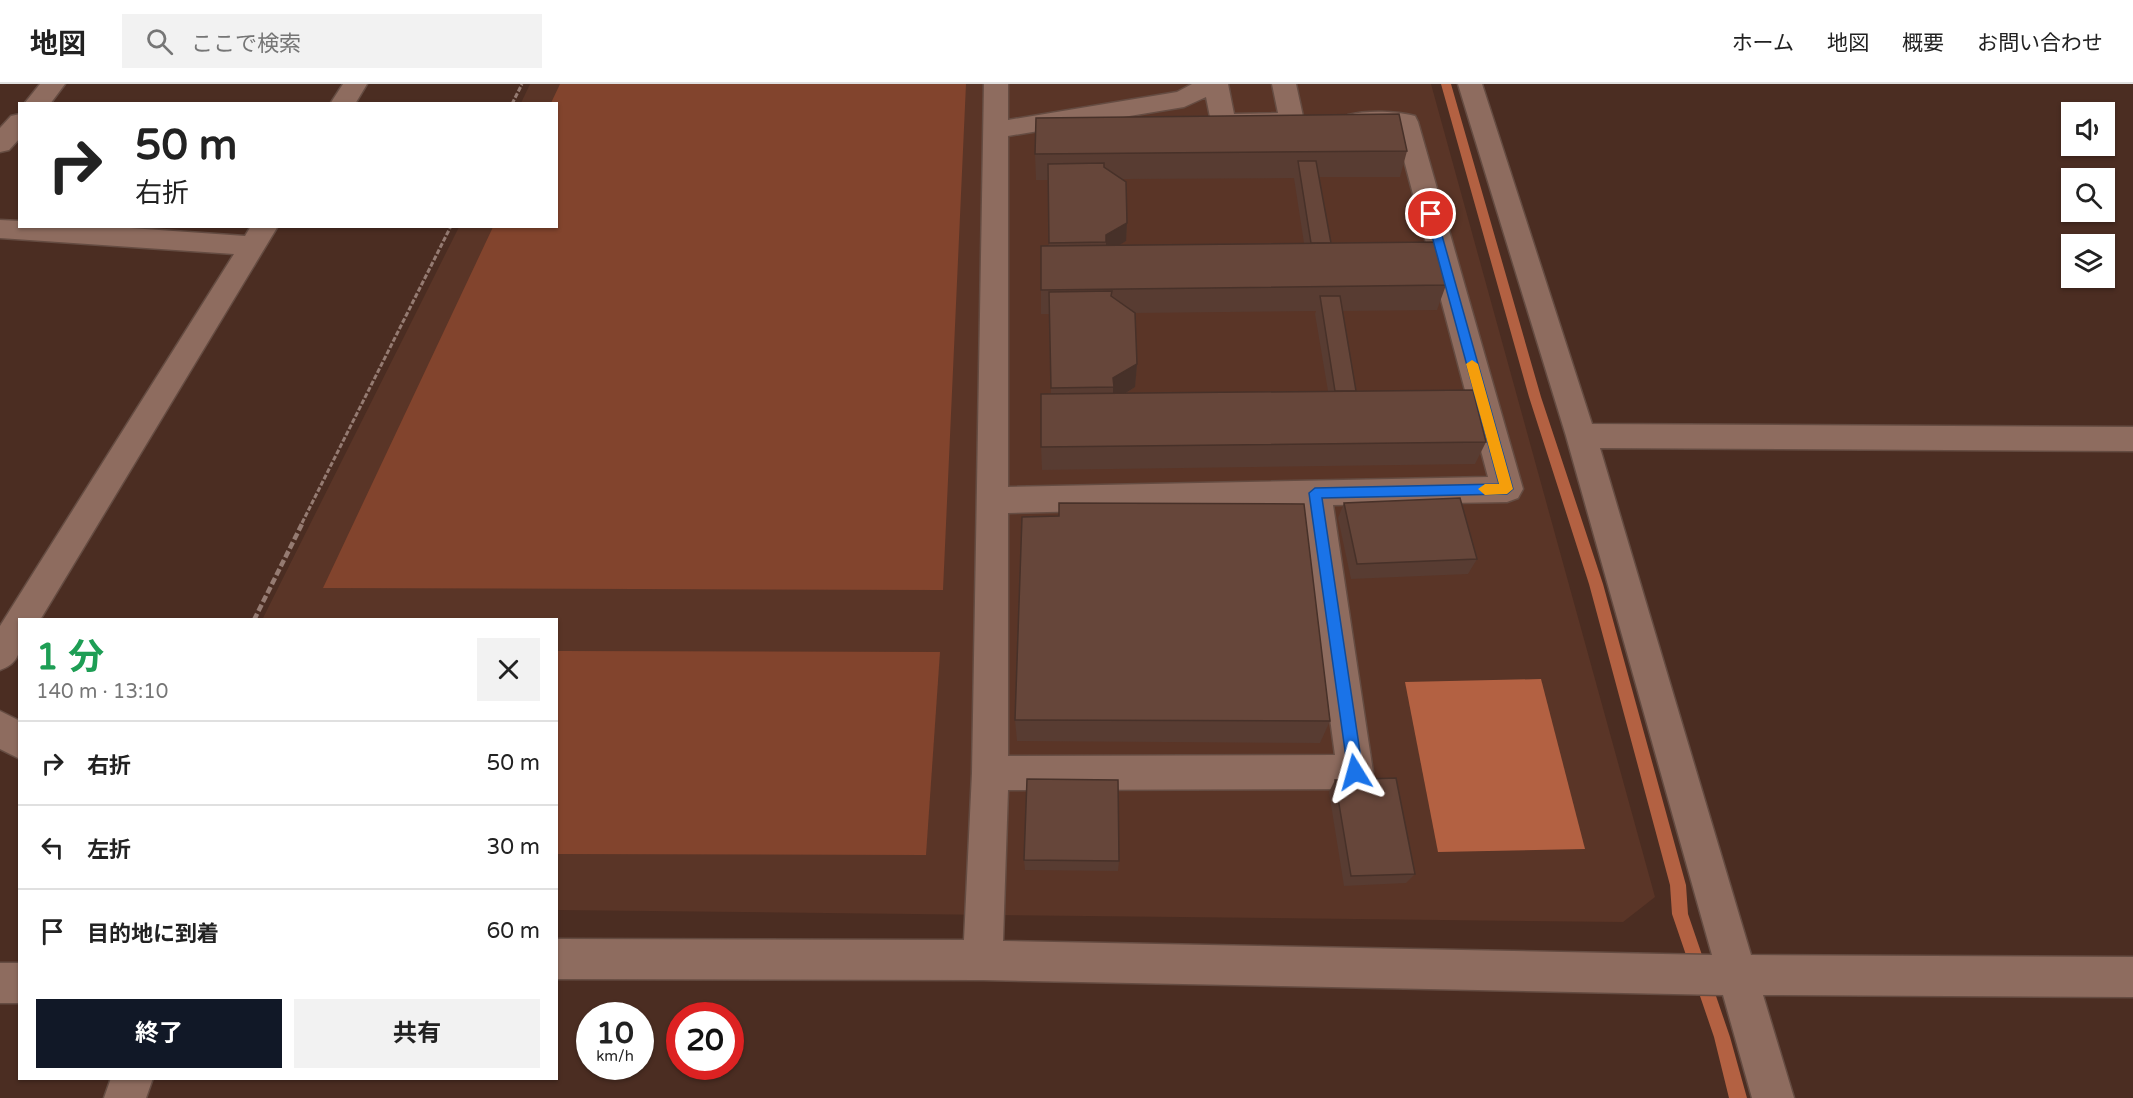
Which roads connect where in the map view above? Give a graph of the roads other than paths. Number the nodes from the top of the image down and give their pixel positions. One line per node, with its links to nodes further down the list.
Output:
1 (53, 84): 8 (street)
2 (354, 84): 9 (street)
3 (996, 84): 12 (street)
4 (1210, 84): 12 (street)
5 (1216, 84): 10 (street)
6 (1284, 84): 10 (street)
7 (1470, 84): 16 (street)
8 (38, 102)
9 (343, 102)
10 (1311, 121): 18 (street)
11 (18, 124): 13 (street)
12 (996, 130): 19 (street)
13 (0, 144)
14 (0, 229): 15 (street)
15 (258, 236): 20 (street)
16 (1581, 436): 17 (street); 28 (street)
17 (2133, 439)
18 (1315, 493): 19 (street); 25 (street)
19 (993, 500): 25 (street)
20 (23, 618)
21 (18, 627): 22 (street)
22 (0, 656)
23 (0, 727): 24 (street)
24 (18, 741)
25 (990, 773): 27 (street)
26 (558, 959): 27 (street)
27 (983, 960): 28 (street)
28 (1738, 975): 29 (street); 34 (street)
29 (2133, 977)
30 (0, 983): 31 (street)
31 (18, 983)
32 (131, 1080): 33 (street)
33 (125, 1098)
34 (1773, 1098)

